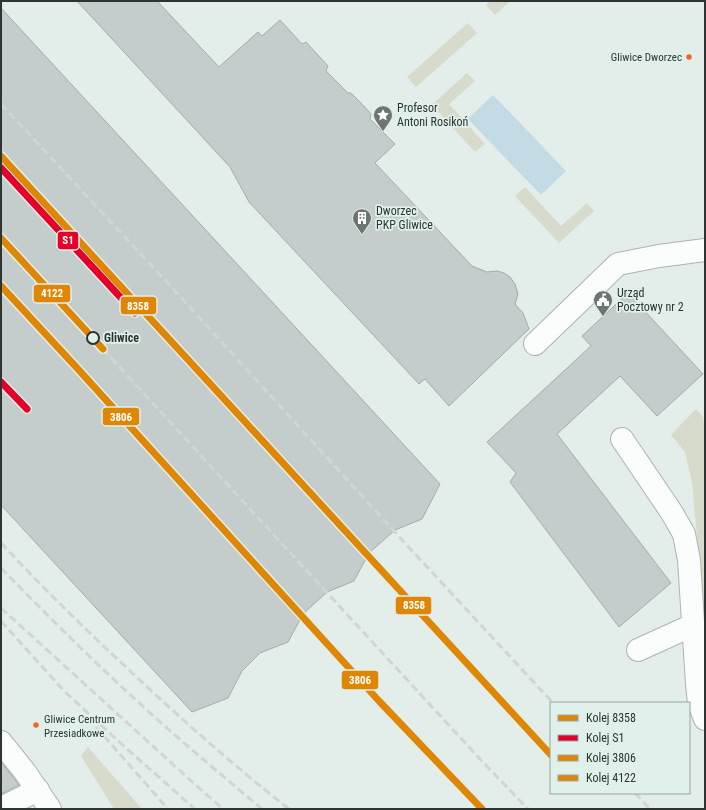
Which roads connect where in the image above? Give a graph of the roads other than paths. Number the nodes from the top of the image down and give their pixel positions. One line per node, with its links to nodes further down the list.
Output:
1 (705, 250): 2 (lane)
2 (536, 344)
3 (622, 439): 4 (lane)
4 (693, 625): 5 (lane); 6 (lane)
5 (638, 650)
6 (705, 719)
7 (3, 748): 8 (lane)
8 (38, 790): 9 (lane); 10 (lane)
9 (1, 808)
10 (50, 809)

